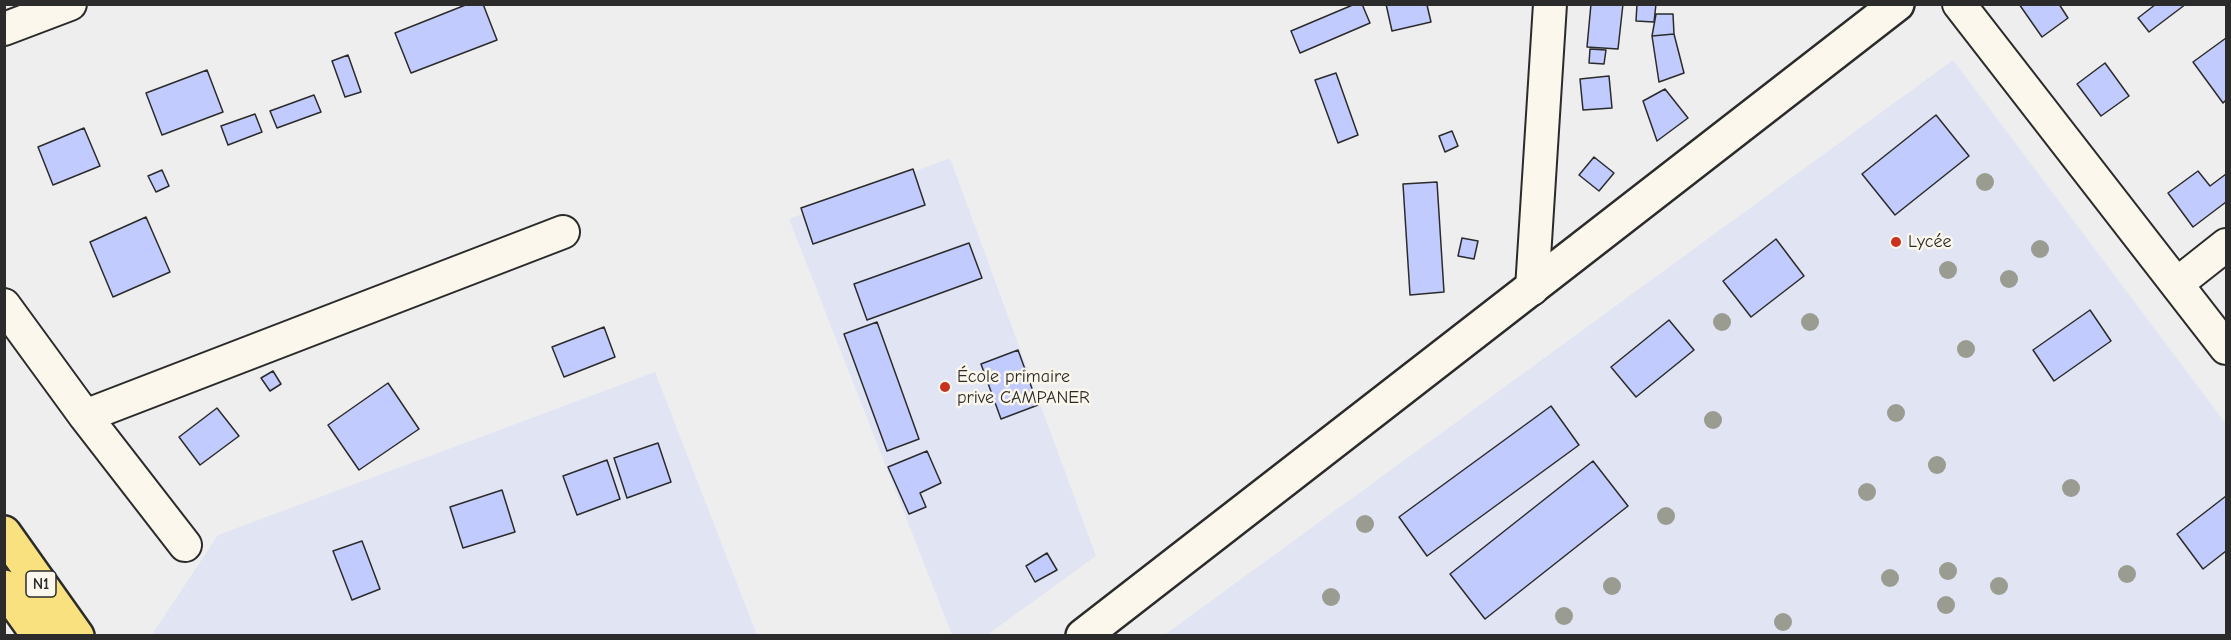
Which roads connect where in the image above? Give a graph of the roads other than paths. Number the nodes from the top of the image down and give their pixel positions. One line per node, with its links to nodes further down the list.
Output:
1 (70, 4): 5 (street)
2 (1550, 4): 9 (street)
3 (1897, 4): 9 (street)
4 (1959, 4): 8 (street)
5 (4, 29)
6 (563, 232): 12 (street)
7 (2226, 245): 8 (street)
8 (2178, 283): 11 (street)
9 (1532, 289): 18 (street)
10 (4, 305): 12 (street)
11 (2226, 348)
12 (85, 416): 14 (street)
13 (4, 533): 17 (highway, N1)
14 (185, 545)
15 (4, 587): 16 (highway, N1)
16 (39, 636)
17 (77, 636)
18 (1083, 636)

